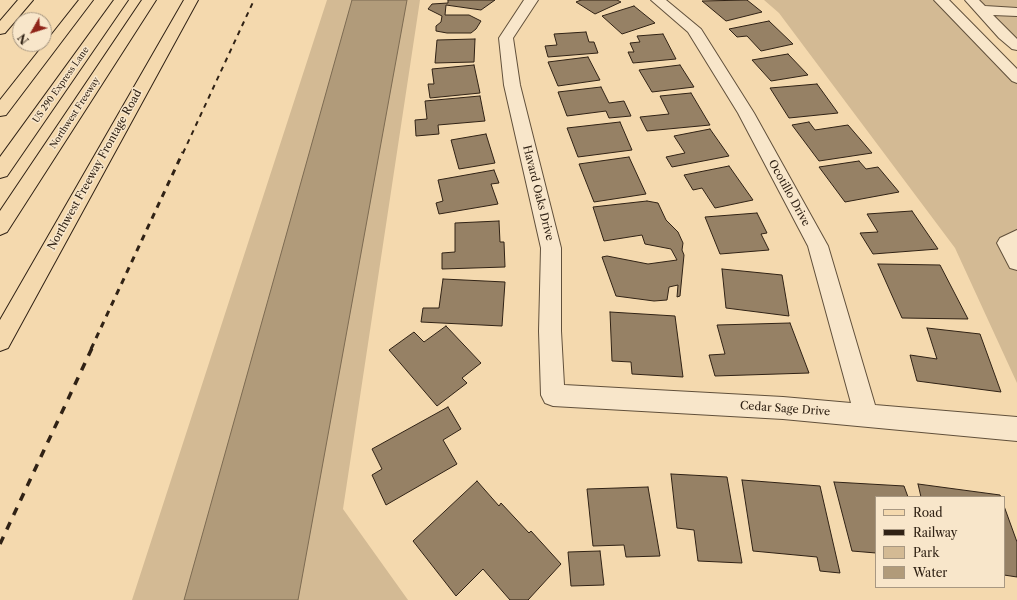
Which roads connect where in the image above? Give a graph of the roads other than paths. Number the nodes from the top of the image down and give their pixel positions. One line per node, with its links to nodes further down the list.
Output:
1 (26, 0): 13 (main road)
2 (86, 0): 16 (main road)
3 (121, 0): 17 (main road, US 290 Express Lane)
4 (150, 0): 18 (main road, Northwest Freeway)
5 (191, 0): 21 (main road, Northwest Freeway Frontage Road)
6 (532, 0): 22 (street, Havard Oaks Drive)
7 (658, 0): 23 (street, Ocotillo Drive)
8 (941, 0): 15 (street)
9 (994, 0): 10 (street)
10 (1017, 2)
11 (976, 5): 12 (street); 14 (street)
12 (1017, 12)
13 (0, 30)
14 (1017, 46)
15 (1017, 78)
16 (0, 111)
17 (0, 171)
18 (0, 227)
19 (1017, 237): 20 (street)
20 (1017, 262)
21 (0, 341)
22 (553, 395): 23 (street, Cedar Sage Drive)
23 (866, 415): 24 (street, Cedar Sage Drive)
24 (1017, 429)

